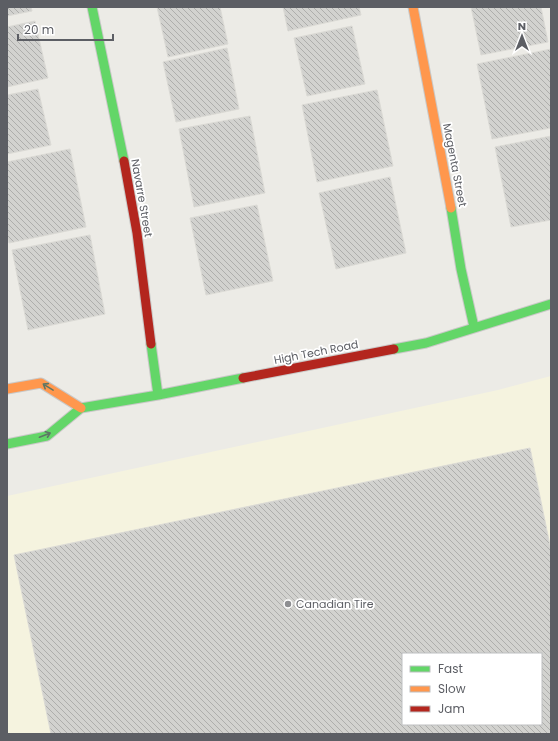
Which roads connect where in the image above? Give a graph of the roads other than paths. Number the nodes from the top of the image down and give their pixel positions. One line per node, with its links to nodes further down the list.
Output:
1 (92, 7): 6 (street, Navarre Street)
2 (413, 7): 4 (street, Magenta Street)
3 (551, 304): 4 (street, High Tech Road)
4 (474, 327): 6 (street, High Tech Road)
5 (7, 389): 7 (street, one-way to 5)
6 (158, 395): 7 (street, High Tech Road)
7 (81, 408): 8 (street, High Tech Road, one-way to 7)
8 (7, 444)

